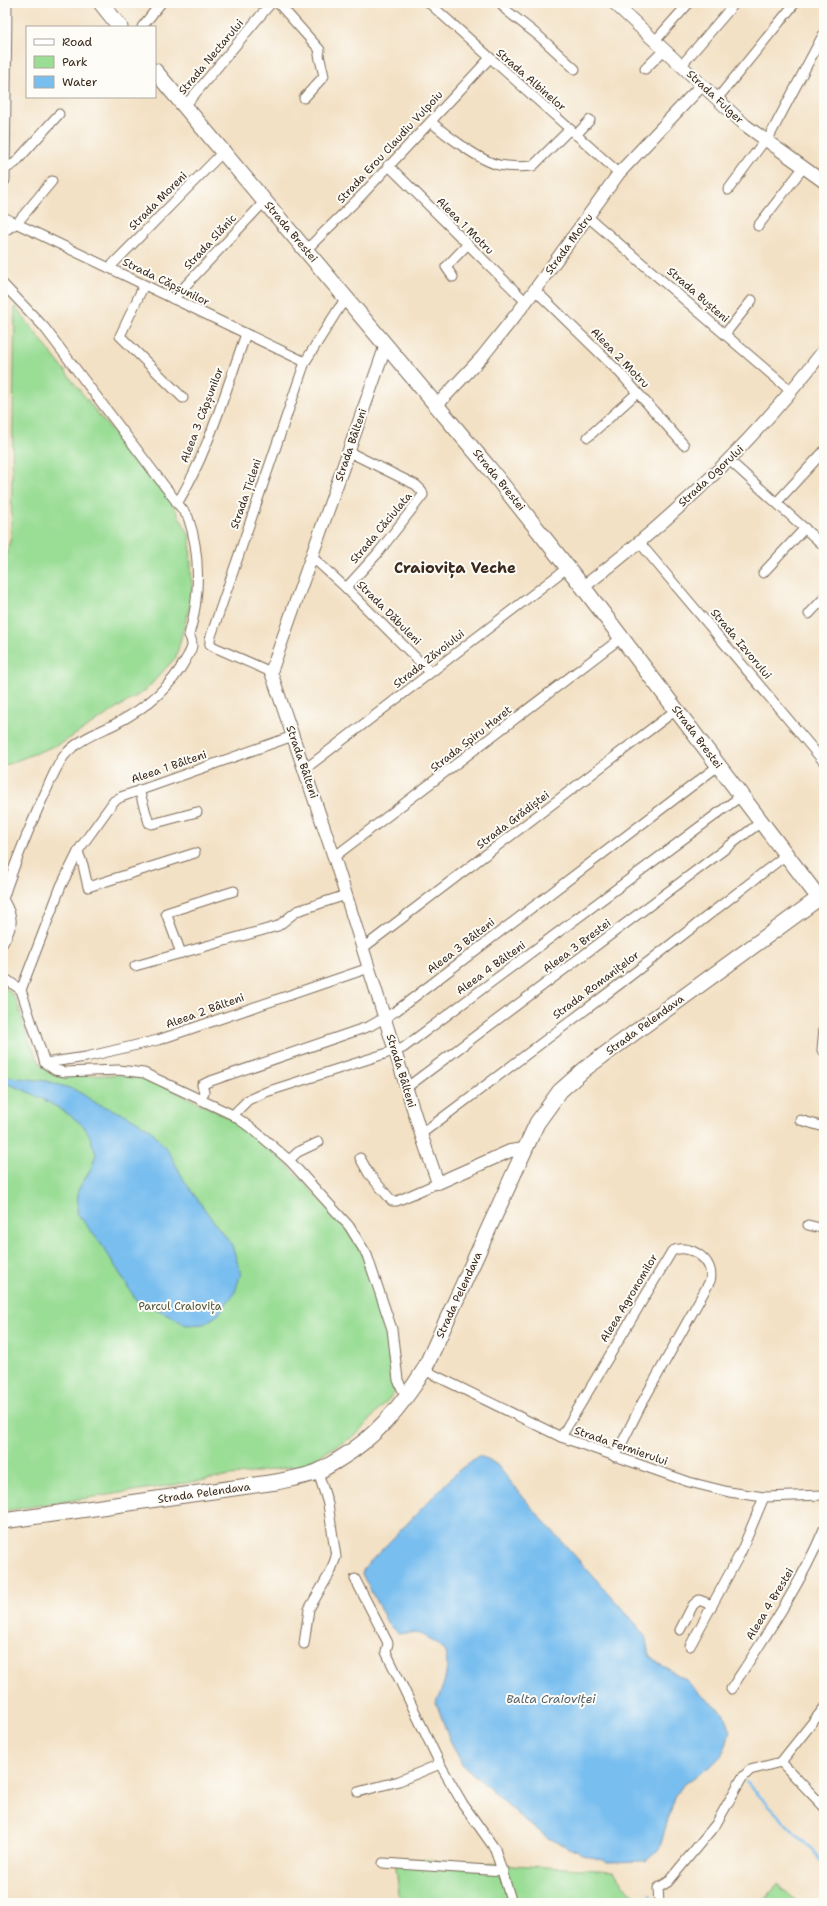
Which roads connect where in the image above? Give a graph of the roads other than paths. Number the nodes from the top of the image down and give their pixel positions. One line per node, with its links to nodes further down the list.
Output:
1 (5, 3): 34 (main road)
2 (101, 3): 12 (main road)
3 (161, 3): 13 (street)
4 (271, 3): 25 (street, Strada Nectarului)
5 (278, 3): 23 (street)
6 (429, 3): 17 (street, Strada Albinelor)
7 (501, 3): 19 (street)
8 (688, 3): 15 (street)
9 (735, 3): 18 (street)
10 (795, 3): 24 (street)
11 (618, 4): 15 (street, Strada Fulger)
12 (119, 26)
13 (143, 26)
14 (824, 33): 30 (street)
15 (654, 41): 16 (street, Strada Fulger)
16 (664, 50): 18 (street, Strada Fulger); 20 (street)
17 (489, 59): 28 (street, Strada Erou Claudiu Vulpoiu); 29 (street, Strada Albinelor)
18 (681, 66): 22 (street, Strada Fulger)
19 (575, 69)
20 (645, 69)
21 (156, 72): 25 (main road, Strada Brestei)
22 (702, 85): 24 (street, Strada Fulger); 35 (street, Strada Motru)
23 (304, 98)
24 (717, 99): 30 (street, Strada Fulger)
25 (184, 107): 31 (main road, Strada Brestei)
26 (59, 114): 34 (street)
27 (590, 120): 29 (street)
28 (431, 122): 29 (street); 32 (street, Strada Erou Claudiu Vulpoiu)
29 (573, 132): 35 (street, Strada Albinelor)
30 (766, 141): 33 (street, Strada Fulger); 39 (street)
31 (223, 152): 40 (main road, Strada Brestei); 48 (street, Strada Moreni)
32 (388, 166): 46 (street, Aleea 1 Motru); 47 (street, Strada Erou Claudiu Vulpoiu)
33 (803, 168): 38 (street, Strada Fulger); 44 (street)
34 (3, 170): 36 (main road)
35 (619, 173): 42 (street, Strada Motru)
36 (3, 180)
37 (52, 181): 43 (street)
38 (824, 182)
39 (728, 190)
40 (265, 201): 47 (main road, Strada Brestei); 54 (street, Strada Slănic)
41 (3, 217): 43 (street, Strada Căpșunilor)
42 (588, 217): 52 (street, Strada Motru); 58 (street, Strada Bușteni)
43 (17, 223): 45 (street); 48 (street, Strada Căpșunilor)
44 (758, 226)
45 (3, 232)
46 (467, 245): 49 (street); 56 (street, Aleea 1 Motru)
47 (306, 250): 53 (main road, Strada Brestei)
48 (110, 267): 51 (street, Strada Căpșunilor)
49 (453, 277)
50 (3, 284): 72 (street)
51 (144, 285): 54 (street, Strada Căpșunilor); 64 (street)
52 (535, 290): 56 (street, Strada Motru); 62 (street, Aleea 2 Motru)
53 (347, 298): 59 (main road, Strada Brestei); 61 (street, Strada Țicleni)
54 (173, 299): 57 (street, Strada Căpșunilor)
55 (752, 300): 58 (street)
56 (526, 302): 65 (street, Strada Motru)
57 (246, 334): 61 (street, Strada Căpșunilor); 72 (street, Aleea 3 Căpșunilor)
58 (725, 334): 63 (street, Strada Bușteni)
59 (386, 345): 65 (main road, Strada Brestei); 69 (street, Strada Bâlteni)
60 (824, 350): 63 (street, Strada Ogorului)
61 (305, 362): 85 (street, Strada Țicleni)
62 (636, 392): 66 (street); 67 (street, Aleea 2 Motru)
63 (792, 392): 70 (street, Strada Ogorului)
64 (183, 398)
65 (437, 405): 77 (main road, Strada Brestei)
66 (588, 437)
67 (684, 445)
68 (824, 451): 71 (street)
69 (349, 452): 76 (street, Strada Bâlteni); 80 (street, Strada Căciulata)
70 (729, 460): 71 (street); 74 (street, Strada Ogorului)
71 (777, 502): 73 (street)
72 (177, 504): 84 (street)
73 (804, 528): 75 (street); 78 (street)
74 (640, 542): 79 (street, Strada Ogorului); 90 (street, Strada Izvorului)
75 (823, 544)
76 (311, 556): 80 (street, Strada Dăbuleni); 86 (street, Strada Bâlteni)
77 (567, 568): 79 (main road, Strada Brestei); 87 (street, Strada Zăvoiului)
78 (763, 573)
79 (583, 587): 83 (main road, Strada Brestei)
80 (346, 588): 87 (street, Strada Dăbuleni)
81 (824, 598): 82 (street)
82 (810, 614)
83 (621, 638): 88 (main road, Strada Brestei); 100 (street, Strada Spiru Haret)
84 (193, 641): 85 (street); 104 (street)
85 (210, 644): 86 (street)
86 (271, 672): 89 (street, Strada Bâlteni)
87 (430, 672): 92 (street, Strada Zăvoiului)
88 (676, 710): 91 (main road, Strada Brestei); 105 (street, Strada Grădiștei)
89 (293, 736): 92 (street, Strada Bâlteni); 93 (street, Aleea 1 Bâlteni)
90 (824, 762)
91 (718, 766): 94 (main road, Strada Brestei); 111 (street, Aleea 3 Bâlteni)
92 (305, 770): 100 (street, Strada Bâlteni)
93 (139, 790): 95 (street); 97 (street, Aleea 1 Bâlteni)
94 (741, 796): 96 (main road, Strada Brestei); 113 (street, Aleea 4 Bâlteni)
95 (197, 812)
96 (761, 822): 99 (main road, Strada Brestei); 116 (street, Aleea 3 Brestei)
97 (78, 852): 98 (street); 110 (street, Aleea 1 Bâlteni)
98 (195, 853)
99 (786, 854): 103 (main road, Strada Brestei); 121 (street, Strada Romanițelor)
100 (334, 857): 102 (street, Strada Bâlteni)
101 (234, 891): 106 (street)
102 (346, 896): 105 (street, Strada Bâlteni); 106 (street)
103 (821, 901): 123 (main road, Strada Pelendava)
104 (3, 943)
105 (363, 948): 108 (street, Strada Bâlteni)
106 (181, 953): 107 (street)
107 (135, 966)
108 (369, 968): 111 (street, Strada Bâlteni); 115 (street, Aleea 2 Bâlteni)
109 (3, 977): 110 (street)
110 (21, 990): 115 (street)
111 (385, 1018): 113 (street, Strada Bâlteni); 117 (street, Aleea 3 Bâlteni)
112 (824, 1028): 114 (street)
113 (394, 1050): 116 (street, Strada Bâlteni); 118 (street, Aleea 4 Bâlteni)
114 (822, 1050)
115 (45, 1063): 117 (street)
116 (406, 1088): 121 (street, Strada Bâlteni)
117 (201, 1099): 118 (street)
118 (233, 1115): 125 (street)
119 (800, 1120): 120 (street)
120 (824, 1127)
121 (421, 1134): 126 (street, Strada Bâlteni)
122 (319, 1142): 125 (street)
123 (525, 1148): 126 (street); 129 (main road, Strada Pelendava)
124 (360, 1158): 126 (street)
125 (289, 1160): 130 (street)
126 (438, 1183)
127 (808, 1225): 128 (street)
128 (824, 1229)
129 (424, 1370): 130 (main road, Strada Pelendava); 131 (street, Strada Fermierului)
130 (408, 1396): 133 (main road, Strada Pelendava)
131 (561, 1437): 132 (street, Strada Fermierului); 132 (street, Aleea Agronomilor)
132 (616, 1456): 135 (street, Strada Fermierului)
133 (318, 1472): 136 (main road, Strada Pelendava); 141 (street)
134 (824, 1495): 135 (street, Strada Fermierului)
135 (764, 1496): 139 (street)
136 (3, 1521)
137 (824, 1528): 143 (street, Aleea 4 Brestei)
138 (355, 1579): 146 (street)
139 (712, 1605): 140 (street); 142 (street)
140 (680, 1630)
141 (304, 1644)
142 (690, 1646)
143 (731, 1689)
144 (824, 1708): 145 (street)
145 (781, 1762): 148 (street); 152 (street)
146 (440, 1764): 147 (street); 150 (street)
147 (358, 1792)
148 (824, 1807)
149 (383, 1863): 150 (street)
150 (503, 1871): 151 (street)
151 (512, 1903)
152 (659, 1903)

